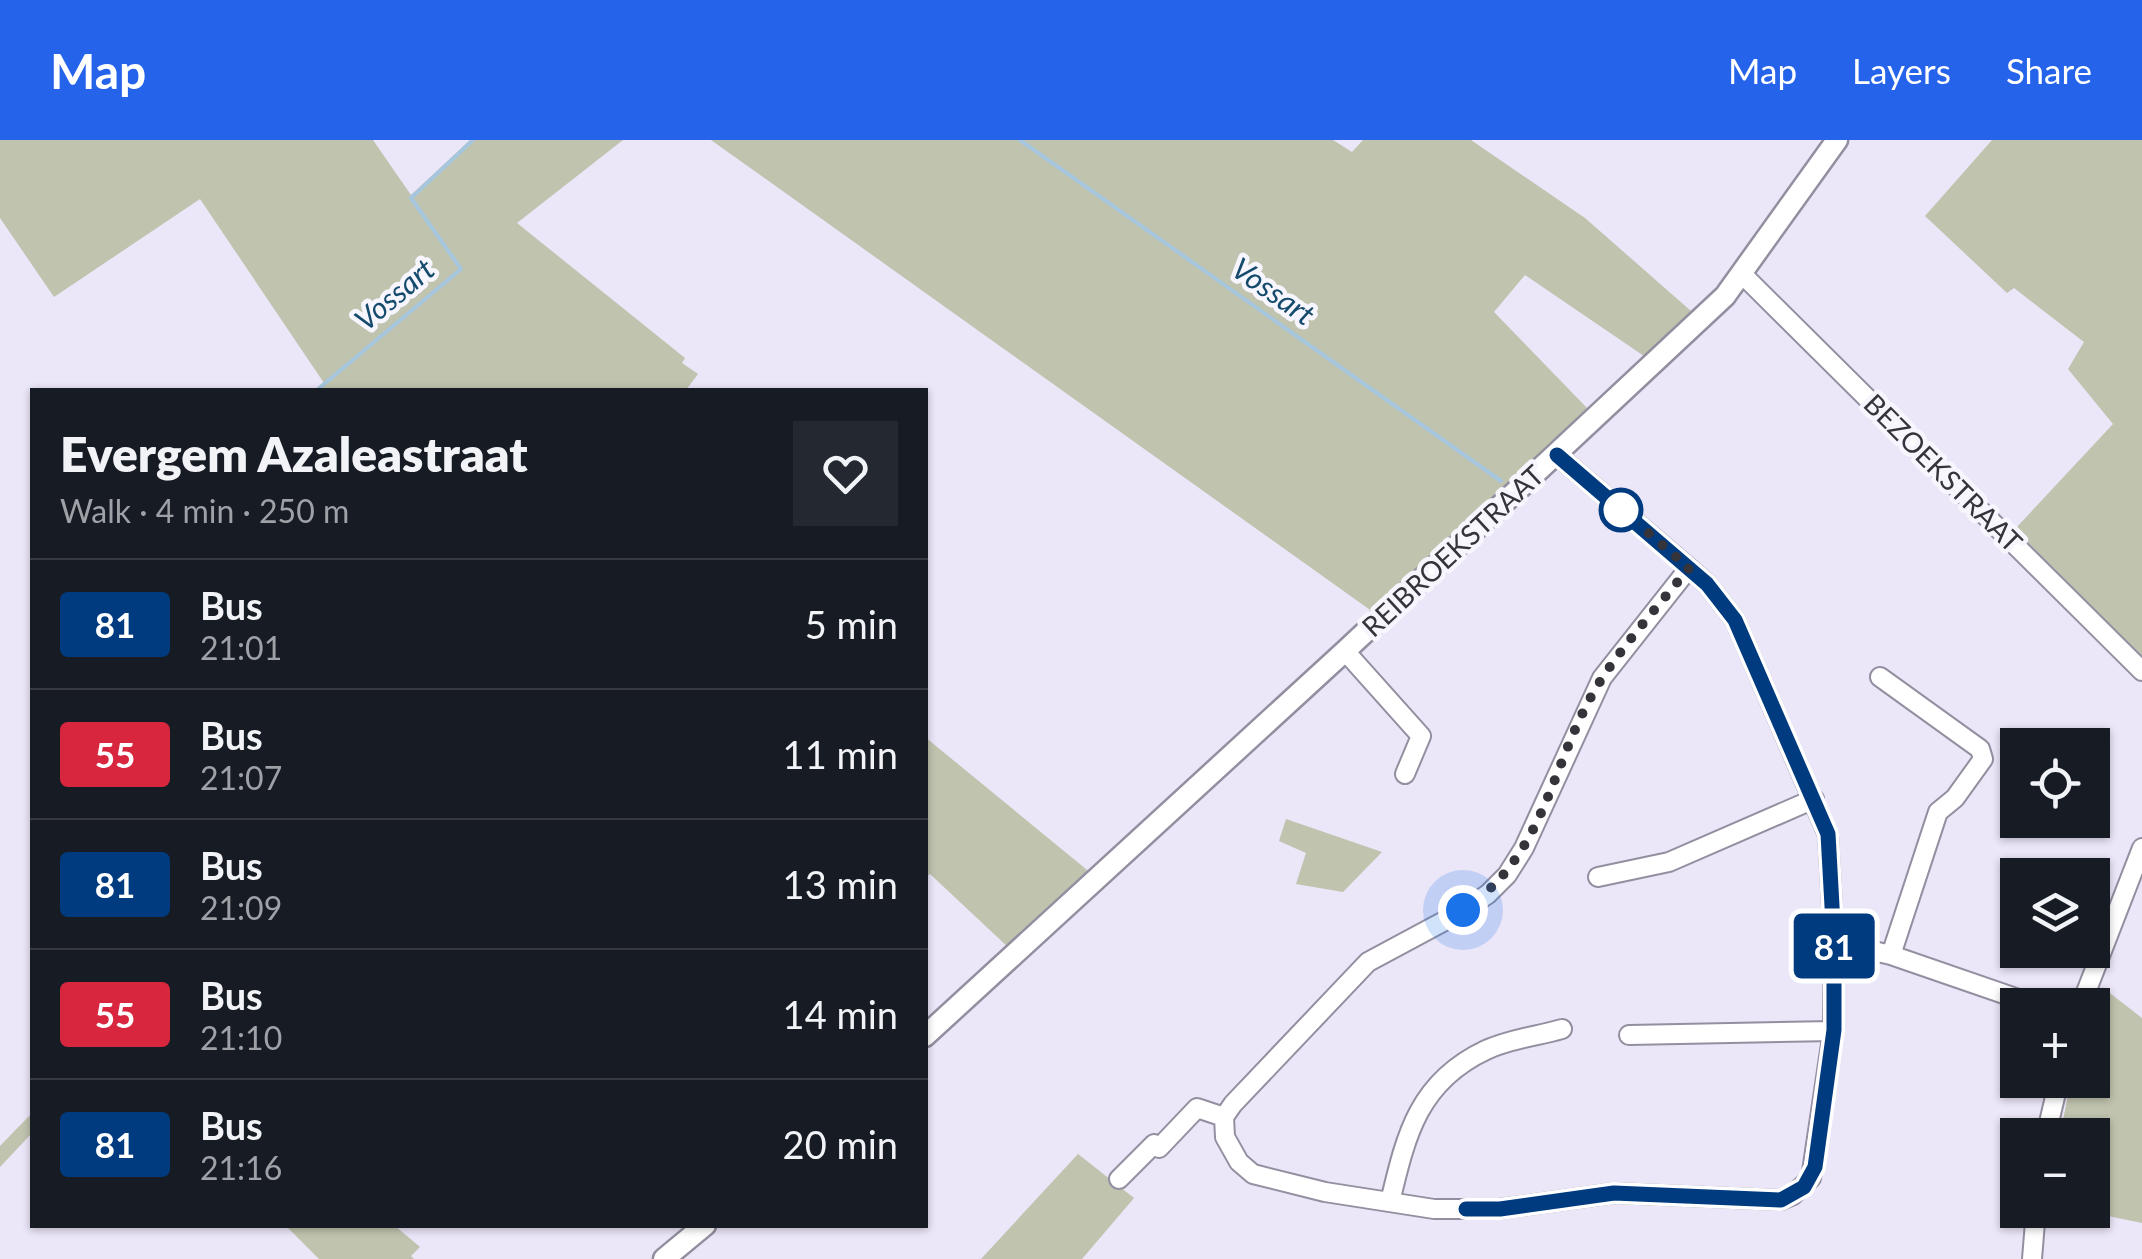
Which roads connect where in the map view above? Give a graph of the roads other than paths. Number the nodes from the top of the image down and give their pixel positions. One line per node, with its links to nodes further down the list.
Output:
1 (1837, 140): 2 (street, REIBROEKSTRAAT)
2 (1743, 275): 3 (street, REIBROEKSTRAAT); 6 (street, BEZOEKSTRAAT)
3 (1557, 455): 4 (street); 5 (street, REIBROEKSTRAAT)
4 (1689, 568): 9 (street); 20 (street)
5 (1345, 651): 8 (street, REIBROEKSTRAAT); 18 (street, REIBROEKSTRAAT)
6 (2142, 671)
7 (1880, 678): 13 (street)
8 (1405, 774)
9 (1814, 799): 11 (street); 12 (street)
10 (2142, 848): 14 (street)
11 (1598, 877)
12 (1834, 942): 13 (street); 17 (street)
13 (1891, 955): 15 (street)
14 (2088, 988)
15 (2000, 993)
16 (1562, 1030): 22 (street)
17 (1834, 1030): 19 (street); 22 (street)
18 (928, 1033)
19 (1629, 1034)
20 (1224, 1117): 21 (street); 22 (street)
21 (1119, 1180)
22 (1390, 1202)
23 (701, 1228): 25 (street)
24 (2035, 1228): 26 (street)
25 (664, 1259)
26 (2032, 1259)

